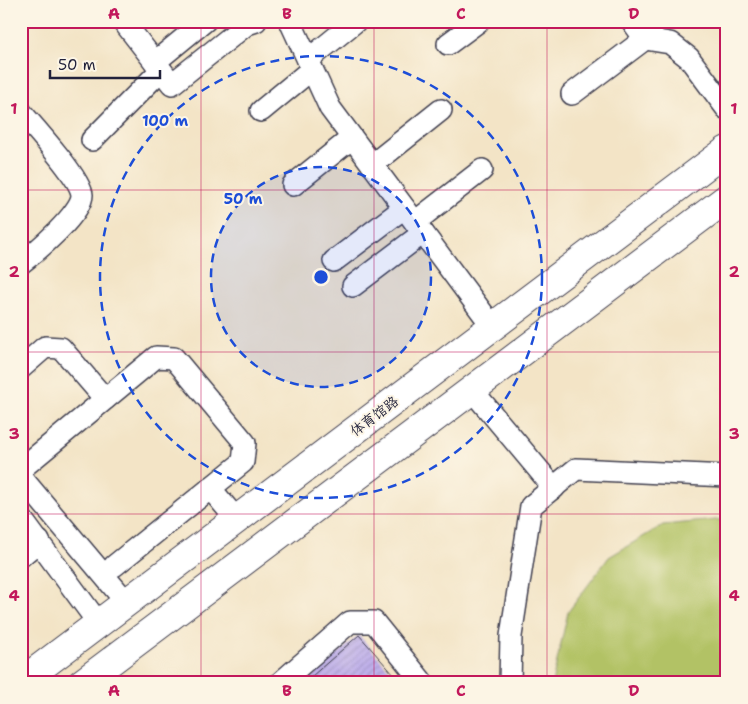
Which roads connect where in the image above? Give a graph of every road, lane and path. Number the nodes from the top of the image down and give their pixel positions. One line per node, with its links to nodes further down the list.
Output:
1 (123, 21): 11 (street)
2 (205, 21): 11 (street)
3 (256, 21): 11 (street)
4 (290, 21): 10 (street)
5 (356, 21): 10 (street)
6 (478, 21): 9 (street)
7 (632, 21): 8 (street)
8 (645, 39): 12 (street); 13 (street)
9 (448, 44)
10 (310, 65): 15 (street); 17 (street)
11 (158, 66): 18 (street)
12 (572, 94)
13 (727, 109)
14 (441, 110): 20 (street)
15 (261, 111)
16 (21, 112): 26 (street)
17 (352, 138): 20 (street); 22 (street)
18 (92, 140)
19 (727, 150): 28 (main road, 体育馆路)
20 (372, 165): 24 (street)
21 (482, 170): 24 (street)
22 (293, 185)
23 (727, 198): 30 (main road)
24 (414, 221): 25 (street); 27 (street); 28 (street)
25 (334, 261)
26 (21, 263)
27 (353, 286)
28 (493, 327): 38 (main road, 体育馆路)
29 (21, 368): 31 (street)
30 (472, 390): 36 (street); 45 (main road)
31 (105, 399): 32 (street); 35 (street)
32 (21, 469)
33 (727, 476): 36 (street)
34 (21, 477): 42 (street)
35 (210, 488): 38 (street); 41 (street)
36 (554, 488): 48 (street)
37 (21, 518): 39 (street)
38 (237, 520): 42 (main road, 体育馆路)
39 (39, 541): 40 (street); 43 (street)
40 (21, 556)
41 (114, 566)
42 (127, 603): 43 (main road, 体育馆路)
43 (99, 624): 44 (main road, 体育馆路)
44 (21, 682)
45 (82, 683)
46 (280, 683): 47 (street)
47 (424, 683)
48 (510, 683)

